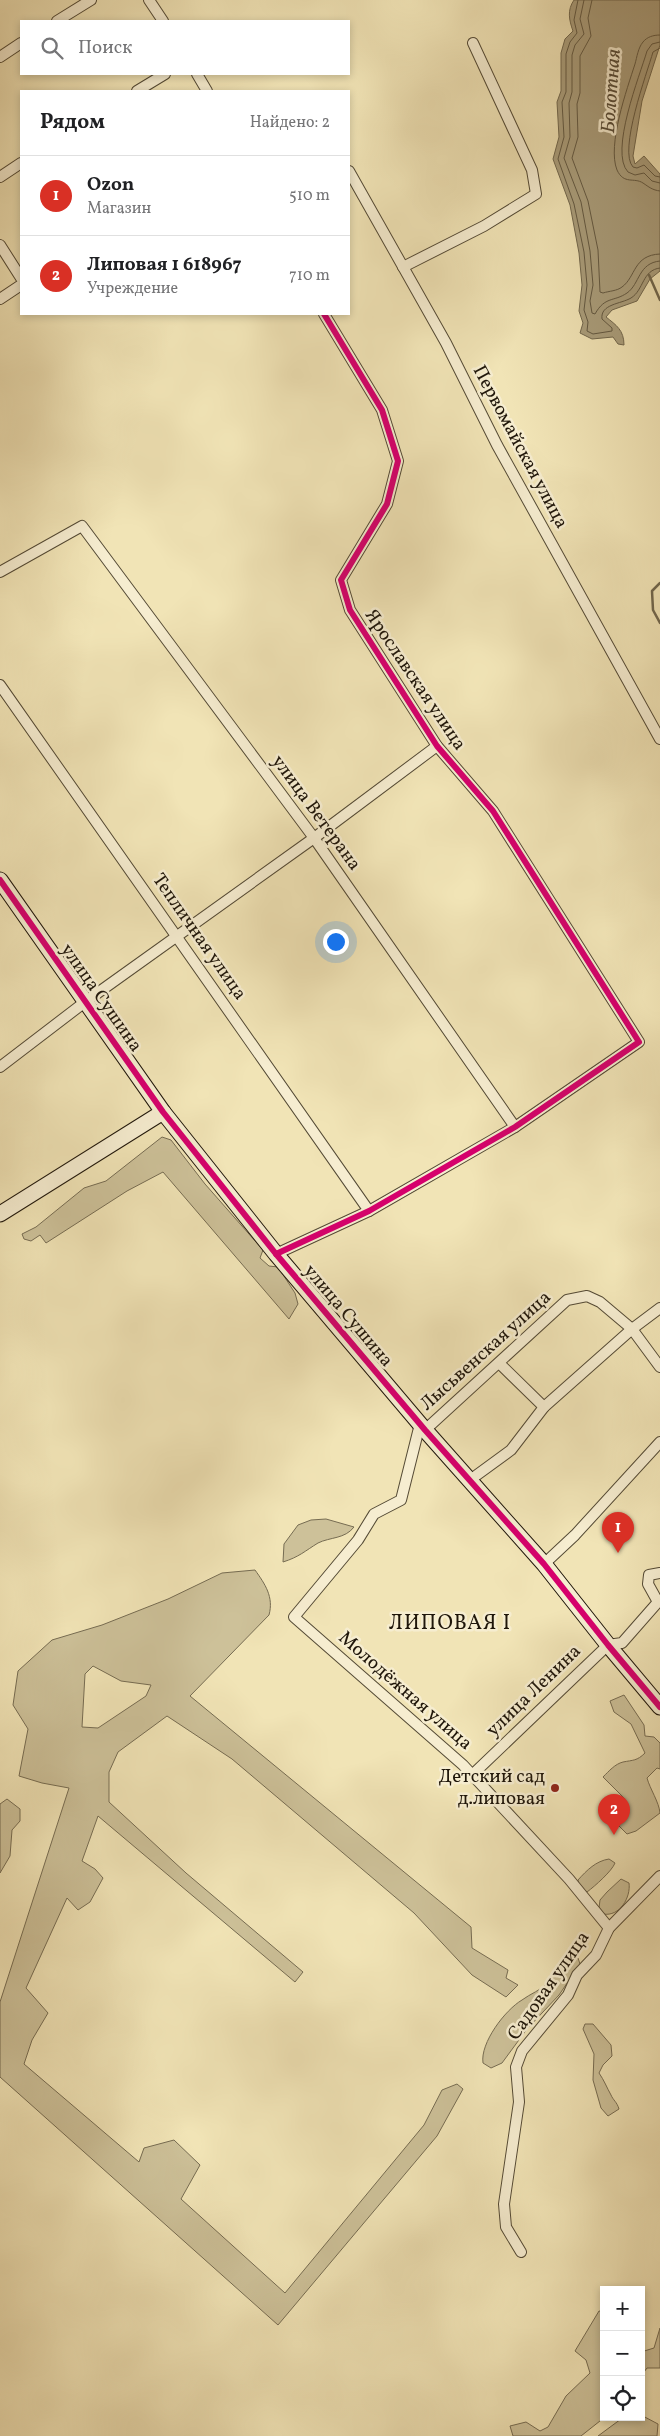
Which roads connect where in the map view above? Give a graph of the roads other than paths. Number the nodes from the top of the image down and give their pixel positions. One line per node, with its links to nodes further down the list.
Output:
1 (91, 0): 3 (street)
2 (149, 0): 4 (street)
3 (59, 20)
4 (162, 20)
5 (473, 43): 16 (street)
6 (20, 45): 7 (street)
7 (0, 57)
8 (162, 75): 10 (street)
9 (198, 75): 11 (street)
10 (139, 90)
11 (206, 90)
12 (20, 164): 14 (street)
13 (350, 173): 16 (street, Первомайская улица)
14 (0, 177)
15 (0, 245): 17 (street)
16 (404, 267): 23 (street, Первомайская улица)
17 (20, 276)
18 (20, 286): 19 (street)
19 (0, 299)
20 (325, 315): 24 (street, Ярославская улица)
21 (0, 572): 25 (street, улица Ветерана)
22 (0, 685): 27 (street, Тепличная улица)
23 (660, 739)
24 (437, 746): 25 (street); 31 (street, Ярославская улица)
25 (314, 838): 27 (street); 31 (street, улица Ветерана)
26 (0, 880): 28 (street, улица Сушина)
27 (178, 937): 28 (street); 32 (street, Тепличная улица)
28 (85, 1002): 29 (street); 30 (street, улица Сушина)
29 (0, 1067)
30 (163, 1112): 33 (street); 34 (street, улица Сушина)
31 (515, 1127): 32 (street)
32 (369, 1211): 34 (street)
33 (0, 1214)
34 (276, 1254): 40 (street, улица Сушина)
35 (660, 1308): 36 (street)
36 (632, 1329): 37 (street, Лысьвенская улица); 38 (street); 39 (street)
37 (500, 1364): 39 (street); 40 (street, Лысьвенская улица)
38 (660, 1367)
39 (544, 1408): 42 (street)
40 (422, 1427): 42 (street, улица Сушина); 47 (street, Молодёжная улица)
41 (660, 1442): 43 (street)
42 (470, 1480): 43 (street, улица Сушина)
43 (544, 1564): 45 (street, улица Сушина)
44 (660, 1573): 45 (street, улица Ленина)
45 (608, 1645): 46 (street, улица Сушина); 47 (street, улица Ленина)
46 (660, 1707)
47 (472, 1776): 49 (street, Молодёжная улица)
48 (660, 1876): 49 (street, Садовая улица)
49 (610, 1928): 50 (street, Садовая улица)
50 (521, 2252)

